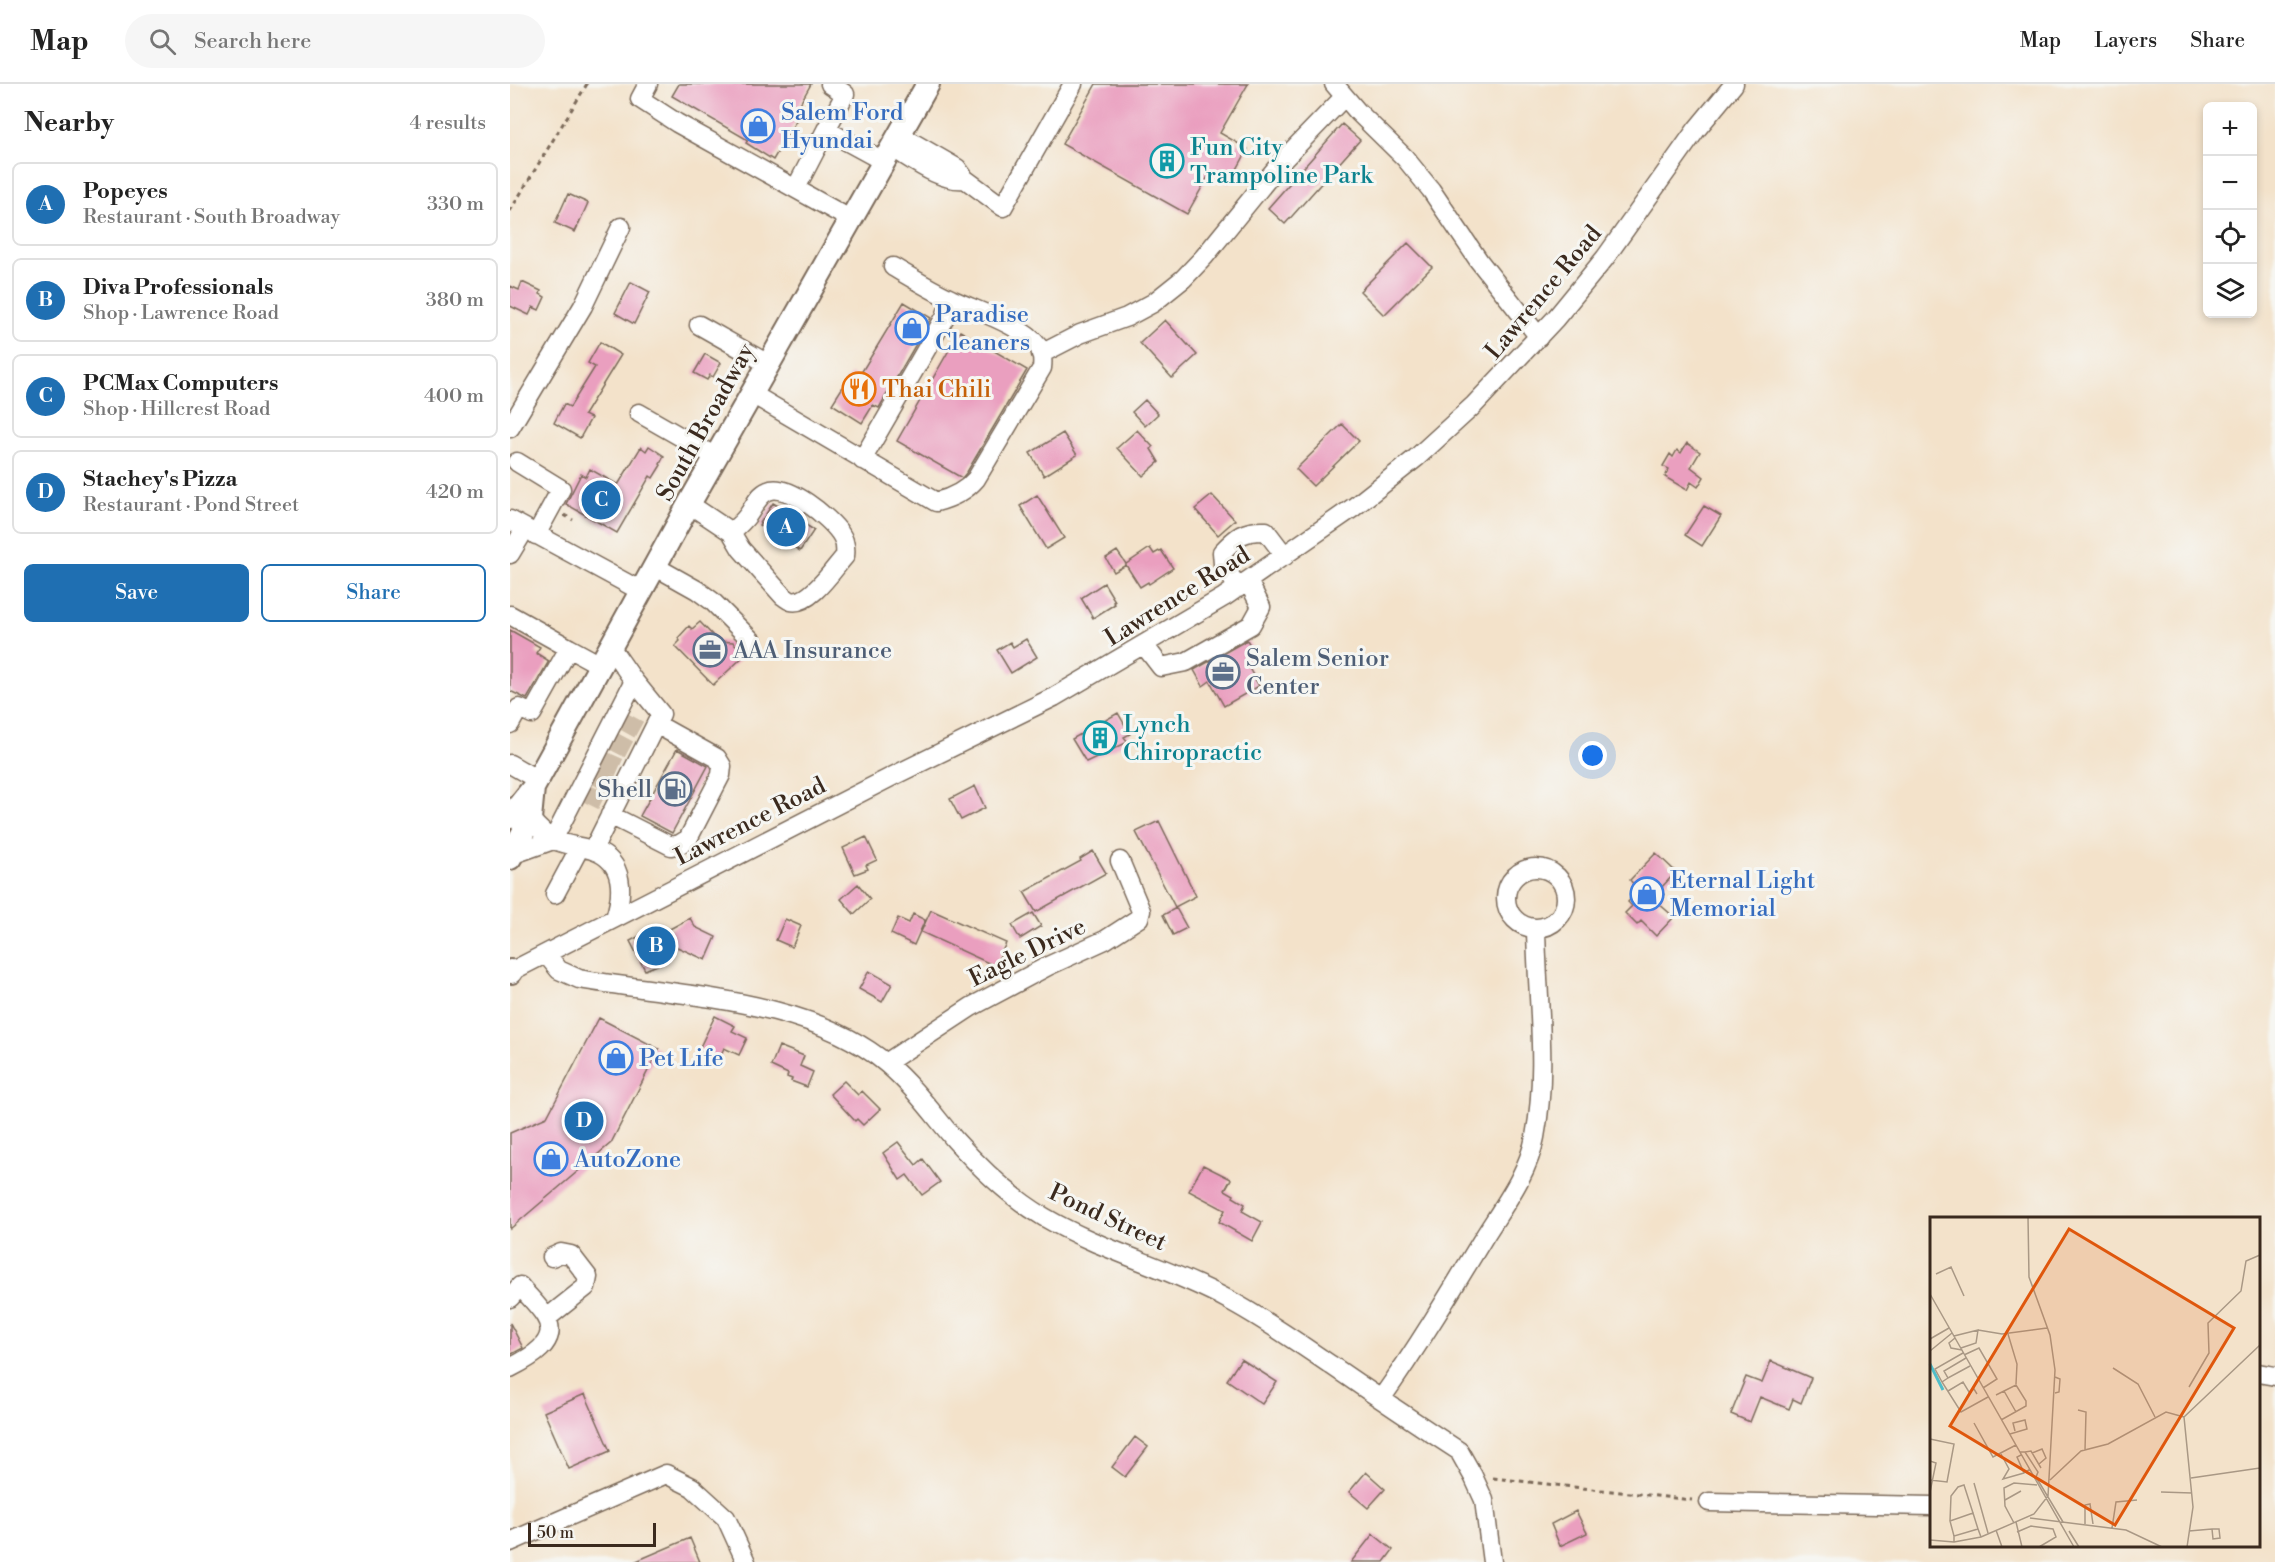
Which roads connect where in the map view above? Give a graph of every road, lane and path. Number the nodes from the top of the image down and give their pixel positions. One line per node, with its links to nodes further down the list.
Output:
1 (587, 84): 11 (path)
2 (648, 84): 10 (street)
3 (830, 84): 8 (street)
4 (928, 84): 9 (main road, South Broadway)
5 (1073, 84): 9 (street)
6 (1734, 84): 17 (street, Lawrence Road)
7 (1339, 91): 17 (street); 18 (street)
8 (826, 130): 9 (street); 10 (street)
9 (891, 147): 12 (main road, South Broadway)
10 (795, 188): 12 (street)
11 (510, 211)
12 (850, 219): 19 (main road, South Broadway)
13 (621, 227): 22 (street)
14 (893, 267): 15 (street)
15 (951, 300): 18 (street); 24 (street)
16 (699, 325): 19 (street)
17 (1539, 337): 30 (street, Lawrence Road)
18 (1041, 354): 24 (street)
19 (768, 364): 20 (main road, South Broadway)
20 (752, 394): 23 (main road, South Broadway); 24 (street)
21 (639, 413): 23 (street)
22 (510, 428)
23 (716, 457): 26 (main road, South Broadway)
24 (862, 460)
25 (517, 462): 27 (street)
26 (689, 504): 28 (street); 31 (main road, South Broadway)
27 (523, 528): 29 (street); 33 (street)
28 (731, 532): 28 (street)
29 (510, 554)
30 (1285, 556): 32 (street, Lawrence Road); 32 (street)
31 (656, 567): 33 (main road, South Broadway); 35 (street)
32 (1243, 584): 36 (street, Lawrence Road); 36 (street)
33 (641, 591): 38 (main road, South Broadway)
34 (510, 615): 37 (street)
35 (753, 642)
36 (1144, 645): 51 (street, Lawrence Road)
37 (569, 648): 38 (street); 40 (street)
38 (606, 657): 39 (street); 43 (main road, South Broadway)
39 (634, 681): 41 (street); 46 (street)
40 (510, 724)
41 (649, 730): 44 (street); 44 (street)
42 (510, 764): 43 (street)
43 (535, 784): 45 (main road, South Broadway)
44 (610, 808): 47 (street)
45 (520, 818): 46 (street); 48 (main road, South Broadway)
46 (553, 840): 47 (street); 48 (street)
47 (586, 849): 50 (street); 51 (street)
48 (511, 856)
49 (1120, 861): 55 (street, Eagle Drive)
50 (555, 894)
51 (615, 918): 53 (street, Lawrence Road)
52 (1536, 928): 62 (street)
53 (546, 954): 54 (street, Lawrence Road); 55 (street, Pond Street)
54 (510, 972)
55 (885, 1063): 62 (street, Pond Street)
56 (552, 1257): 58 (street)
57 (510, 1298): 58 (street)
58 (547, 1318): 59 (street)
59 (510, 1368)
60 (2260, 1373): 61 (street)
61 (2275, 1376)
62 (1381, 1399): 63 (street, Pond Street)
63 (1473, 1476): 64 (path); 68 (street, Pond Street)
64 (1709, 1502): 65 (street)
65 (1930, 1506)
66 (510, 1542): 67 (street)
67 (746, 1562)
68 (1492, 1562)

